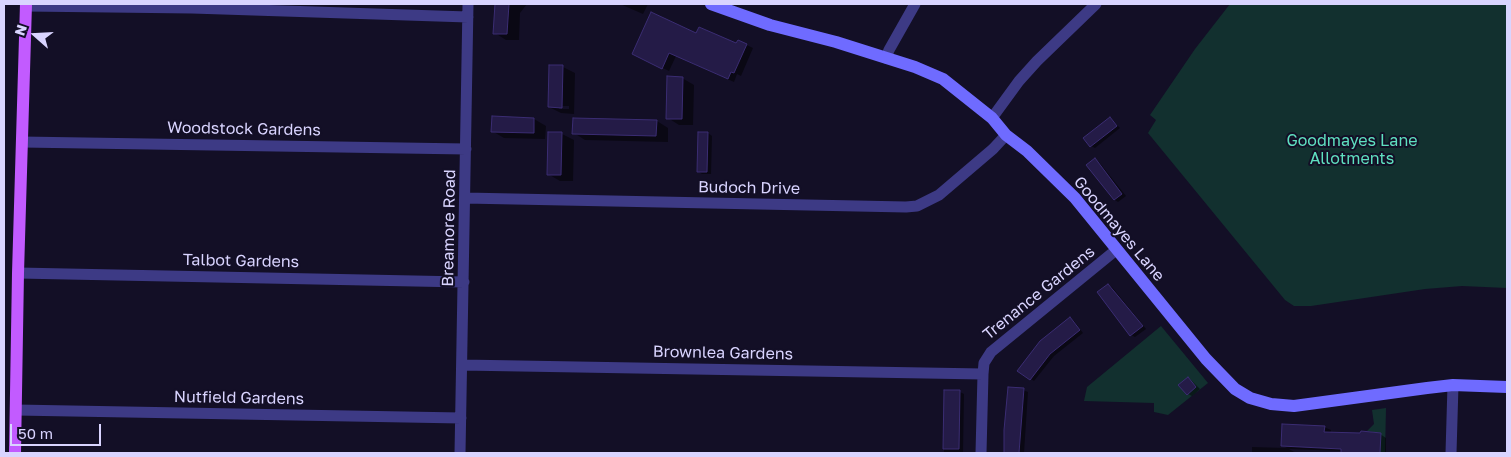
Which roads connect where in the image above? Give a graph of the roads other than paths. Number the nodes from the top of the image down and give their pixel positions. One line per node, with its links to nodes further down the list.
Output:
1 (468, 4): 7 (street, Breamore Road)
2 (711, 4): 8 (main road, Goodmayes Lane)
3 (915, 4): 8 (street)
4 (1096, 4): 9 (street)
5 (26, 5): 6 (street); 11 (main road)
6 (192, 6): 7 (street)
7 (468, 17): 12 (street, Breamore Road)
8 (886, 58): 9 (main road, Goodmayes Lane)
9 (992, 118): 10 (main road, Goodmayes Lane)
10 (1006, 135): 13 (street, Budoch Drive); 14 (main road, Goodmayes Lane)
11 (22, 142): 12 (street, Woodstock Gardens); 15 (main road)
12 (466, 149): 13 (street, Breamore Road)
13 (466, 198): 16 (street, Breamore Road)
14 (1116, 250): 18 (street, Trenance Gardens); 19 (main road, Goodmayes Lane)
15 (18, 273): 16 (street, Talbot Gardens); 21 (main road)
16 (464, 282): 17 (street, Breamore Road)
17 (462, 365): 18 (street, Brownlea Gardens); 22 (street, Breamore Road)
18 (983, 374): 25 (street, Trenance Gardens)
19 (1453, 385): 20 (main road, Goodmayes Lane); 26 (street)
20 (1507, 387)
21 (16, 410): 22 (street, Nutfield Gardens); 23 (main road)
22 (461, 418): 24 (street, Breamore Road)
23 (15, 453)
24 (460, 453)
25 (981, 453)
26 (1451, 453)

